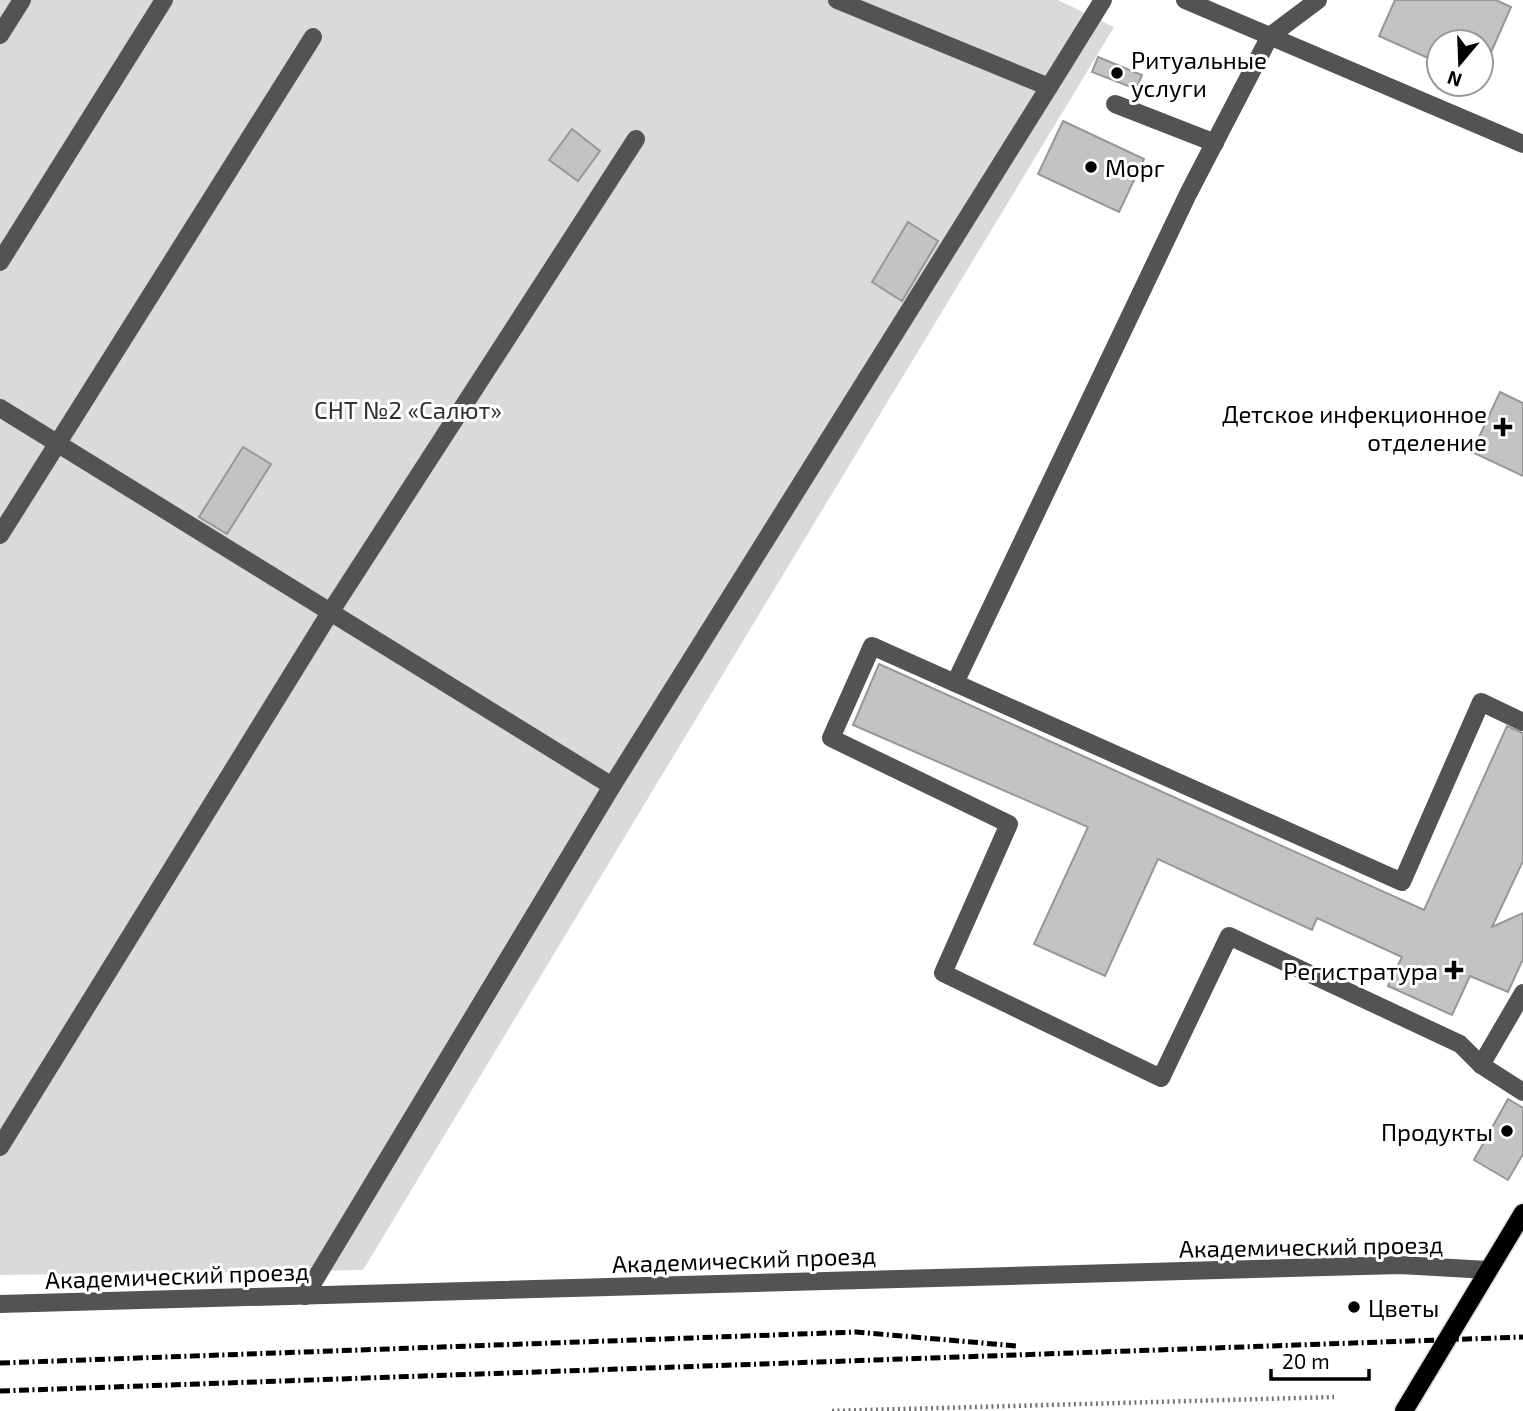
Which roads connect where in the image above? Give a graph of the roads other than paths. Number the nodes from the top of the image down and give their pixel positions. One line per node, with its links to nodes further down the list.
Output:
1 (22, 0): 7 (street)
2 (164, 0): 15 (street)
3 (837, 0): 10 (street)
4 (1103, 0): 10 (street)
5 (1185, 0): 8 (street)
6 (1318, 0): 8 (street)
7 (0, 35)
8 (1270, 36): 13 (street); 14 (street)
9 (313, 37): 17 (street)
10 (1049, 87): 22 (street)
11 (1115, 104): 13 (street)
12 (636, 139): 19 (street)
13 (1215, 143): 20 (street)
14 (1523, 144)
15 (0, 262)
16 (0, 408): 17 (street)
17 (56, 444): 18 (street); 19 (street)
18 (0, 535)
19 (331, 611): 22 (street); 26 (street)
20 (955, 682): 21 (street); 24 (street)
21 (1523, 722)
22 (612, 786): 29 (street)
23 (1523, 993): 24 (street)
24 (1481, 1065): 25 (street)
25 (1523, 1092)
26 (0, 1147)
27 (1520, 1223): 28 (main road)
28 (1488, 1270): 29 (street, Академический проезд); 31 (main road)
29 (305, 1296): 30 (street, Академический проезд)
30 (0, 1304)
31 (1404, 1411)

